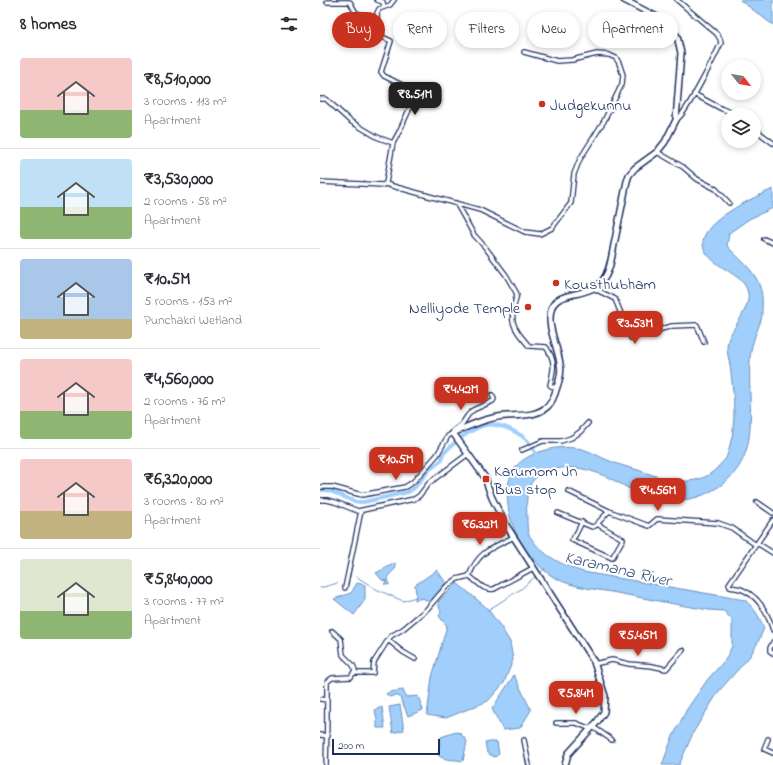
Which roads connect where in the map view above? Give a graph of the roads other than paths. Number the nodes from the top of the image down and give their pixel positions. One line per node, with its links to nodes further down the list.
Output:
1 (377, 0): 6 (street)
2 (394, 0): 6 (street)
3 (624, 0): 14 (main road)
4 (677, 0): 11 (street)
5 (327, 2): 7 (street)
6 (384, 7): 8 (street)
7 (355, 12)
8 (378, 12)
9 (385, 38): 16 (street)
10 (524, 52): 21 (street)
11 (694, 94): 13 (street); 14 (street)
12 (320, 99): 16 (street)
13 (721, 108)
14 (676, 120): 18 (main road)
15 (761, 134): 17 (street)
16 (393, 143): 20 (street)
17 (773, 143)
18 (657, 152): 22 (street); 25 (main road)
19 (320, 182): 20 (street)
20 (385, 184): 21 (street)
21 (456, 203): 27 (street)
22 (729, 203)
23 (764, 239): 24 (street)
24 (773, 243)
25 (595, 289): 26 (street); 27 (main road)
26 (704, 342)
27 (557, 388): 30 (main road)
28 (492, 395): 30 (street)
29 (588, 423): 31 (street)
30 (453, 433): 32 (main road); 33 (street)
31 (522, 450)
32 (468, 454): 37 (street); 44 (main road)
33 (320, 487)
34 (568, 491): 38 (street)
35 (320, 500): 37 (street)
36 (757, 502): 40 (street)
37 (361, 511): 49 (street)
38 (609, 511): 43 (street); 45 (street)
39 (558, 513): 42 (street)
40 (773, 513)
41 (773, 520): 45 (street)
42 (582, 522): 43 (street); 43 (street)
43 (597, 524)
44 (514, 537): 47 (main road); 48 (street)
45 (757, 544): 46 (street); 50 (street)
46 (773, 553)
47 (533, 568): 48 (street); 57 (main road)
48 (469, 576): 52 (street)
49 (345, 588)
50 (773, 630)
51 (332, 631): 58 (street)
52 (388, 640): 56 (street); 58 (street)
53 (773, 642): 55 (street)
54 (683, 650): 57 (street)
55 (773, 653)
56 (415, 659)
57 (594, 664): 62 (main road)
58 (354, 672): 60 (street)
59 (320, 699): 60 (street)
60 (327, 700): 64 (street)
61 (556, 723): 62 (street)
62 (592, 728): 67 (street); 71 (main road)
63 (320, 735): 64 (street)
64 (328, 736): 69 (street)
65 (768, 739): 68 (street)
66 (524, 740): 70 (street)
67 (612, 740)
68 (773, 753)
69 (326, 765)
70 (529, 765)
71 (565, 765)

